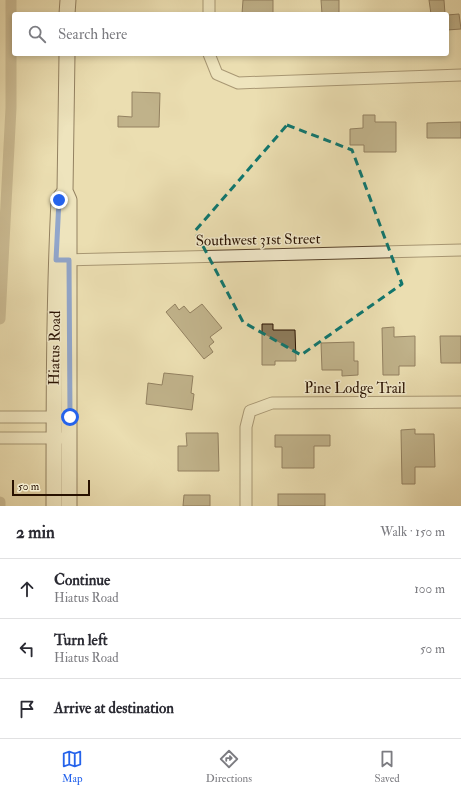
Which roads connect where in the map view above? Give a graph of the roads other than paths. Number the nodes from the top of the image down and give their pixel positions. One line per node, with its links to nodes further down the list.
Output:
1 (68, 0): 3 (street)
2 (209, 0): 4 (street)
3 (67, 12)
4 (209, 12)
5 (67, 56): 9 (street, Hiatus Road)
6 (210, 56): 7 (street)
7 (461, 76)
8 (461, 250): 9 (street, Southwest 31st Street)
9 (63, 260): 12 (street, Hiatus Road); 13 (street, Hiatus Road)
10 (461, 402): 18 (street, Pine Lodge Trail)
11 (0, 417): 13 (street)
12 (70, 417): 13 (street); 15 (street, Hiatus Road)
13 (53, 418): 15 (street, Hiatus Road)
14 (0, 438): 15 (street)
15 (61, 438): 16 (street, Hiatus Road); 17 (street, Hiatus Road)
16 (54, 506)
17 (69, 506)
18 (246, 506)

